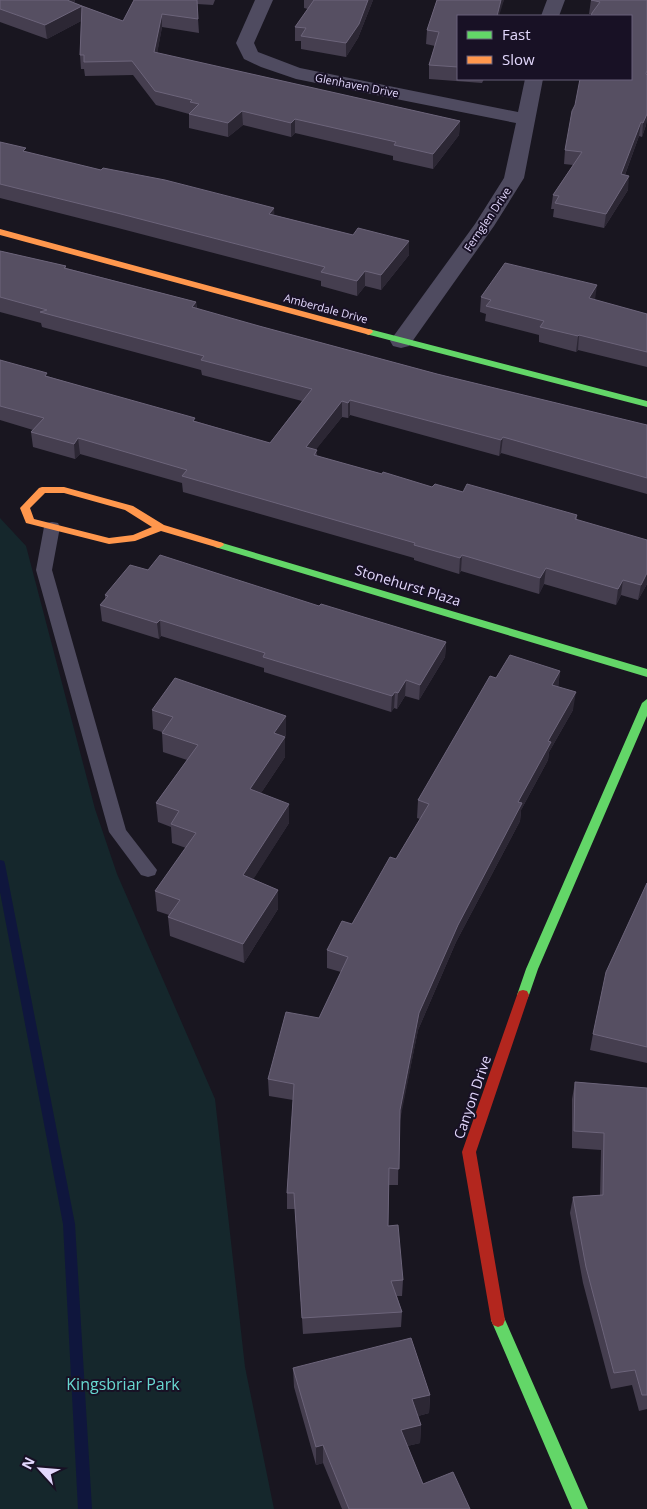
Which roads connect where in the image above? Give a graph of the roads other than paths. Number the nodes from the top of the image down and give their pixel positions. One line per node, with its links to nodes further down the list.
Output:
1 (264, 0): 5 (street, Glenhaven Drive)
2 (556, 0): 3 (street)
3 (550, 15)
4 (534, 80): 5 (street, Fernglen Drive)
5 (525, 119): 7 (street, Fernglen Drive)
6 (0, 232): 7 (street, Amberdale Drive)
7 (401, 342): 8 (street, Amberdale Drive)
8 (647, 404)
9 (52, 527): 10 (street, Stonehurst Plaza); 10 (street, Stonehurst Plaza); 13 (lane)
10 (160, 527): 11 (street, Stonehurst Plaza)
11 (647, 673)
12 (647, 704): 14 (street, Canyon Drive)
13 (148, 870)
14 (580, 1509)

